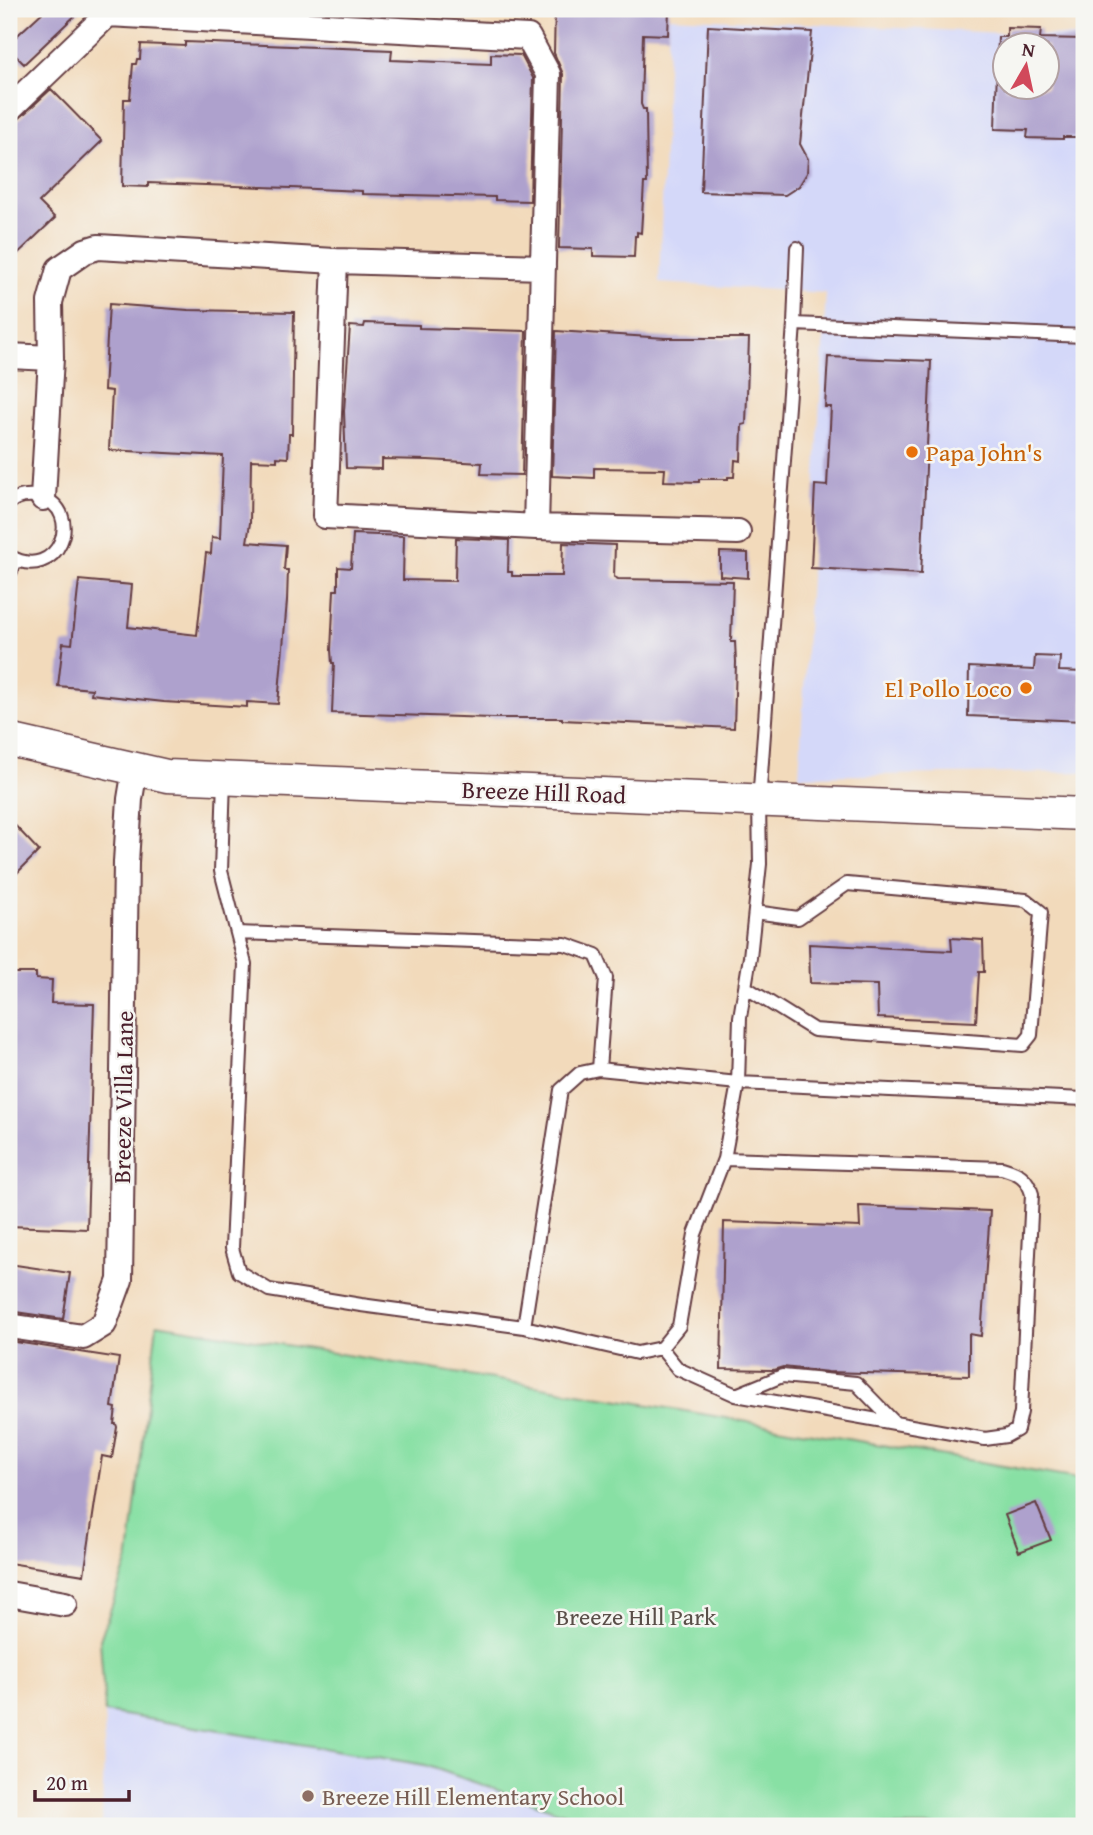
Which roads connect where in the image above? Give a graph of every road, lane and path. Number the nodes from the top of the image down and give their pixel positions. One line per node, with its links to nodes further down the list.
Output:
1 (9, 109): 4 (street)
2 (797, 248): 5 (lane)
3 (335, 261): 4 (street); 8 (street); 11 (street)
4 (543, 267): 11 (street)
5 (794, 324): 6 (lane); 18 (lane)
6 (1084, 336)
7 (9, 356): 8 (street)
8 (51, 358): 9 (street)
9 (43, 498): 10 (lane); 13 (lane)
10 (9, 503)
11 (536, 527): 12 (street)
12 (738, 532)
13 (13, 558): 14 (lane)
14 (9, 575)
15 (9, 740): 16 (street, Breeze Hill Road)
16 (135, 769): 17 (street, Breeze Hill Road); 27 (street, Breeze Villa Lane)
17 (224, 779): 18 (street, Breeze Hill Road); 21 (lane)
18 (758, 802): 19 (street, Breeze Hill Road); 20 (lane)
19 (1084, 814)
20 (755, 912): 22 (lane); 22 (lane)
21 (237, 933): 23 (lane); 28 (lane)
22 (745, 987): 24 (lane)
23 (599, 1069): 24 (lane); 28 (lane)
24 (738, 1083): 25 (lane); 26 (lane)
25 (1084, 1099)
26 (724, 1159): 29 (lane); 31 (lane)
27 (9, 1326)
28 (524, 1327): 29 (lane)
29 (661, 1348): 30 (lane)
30 (736, 1395): 31 (lane); 31 (lane)
31 (895, 1423)
32 (9, 1594): 33 (street)
33 (65, 1604)

